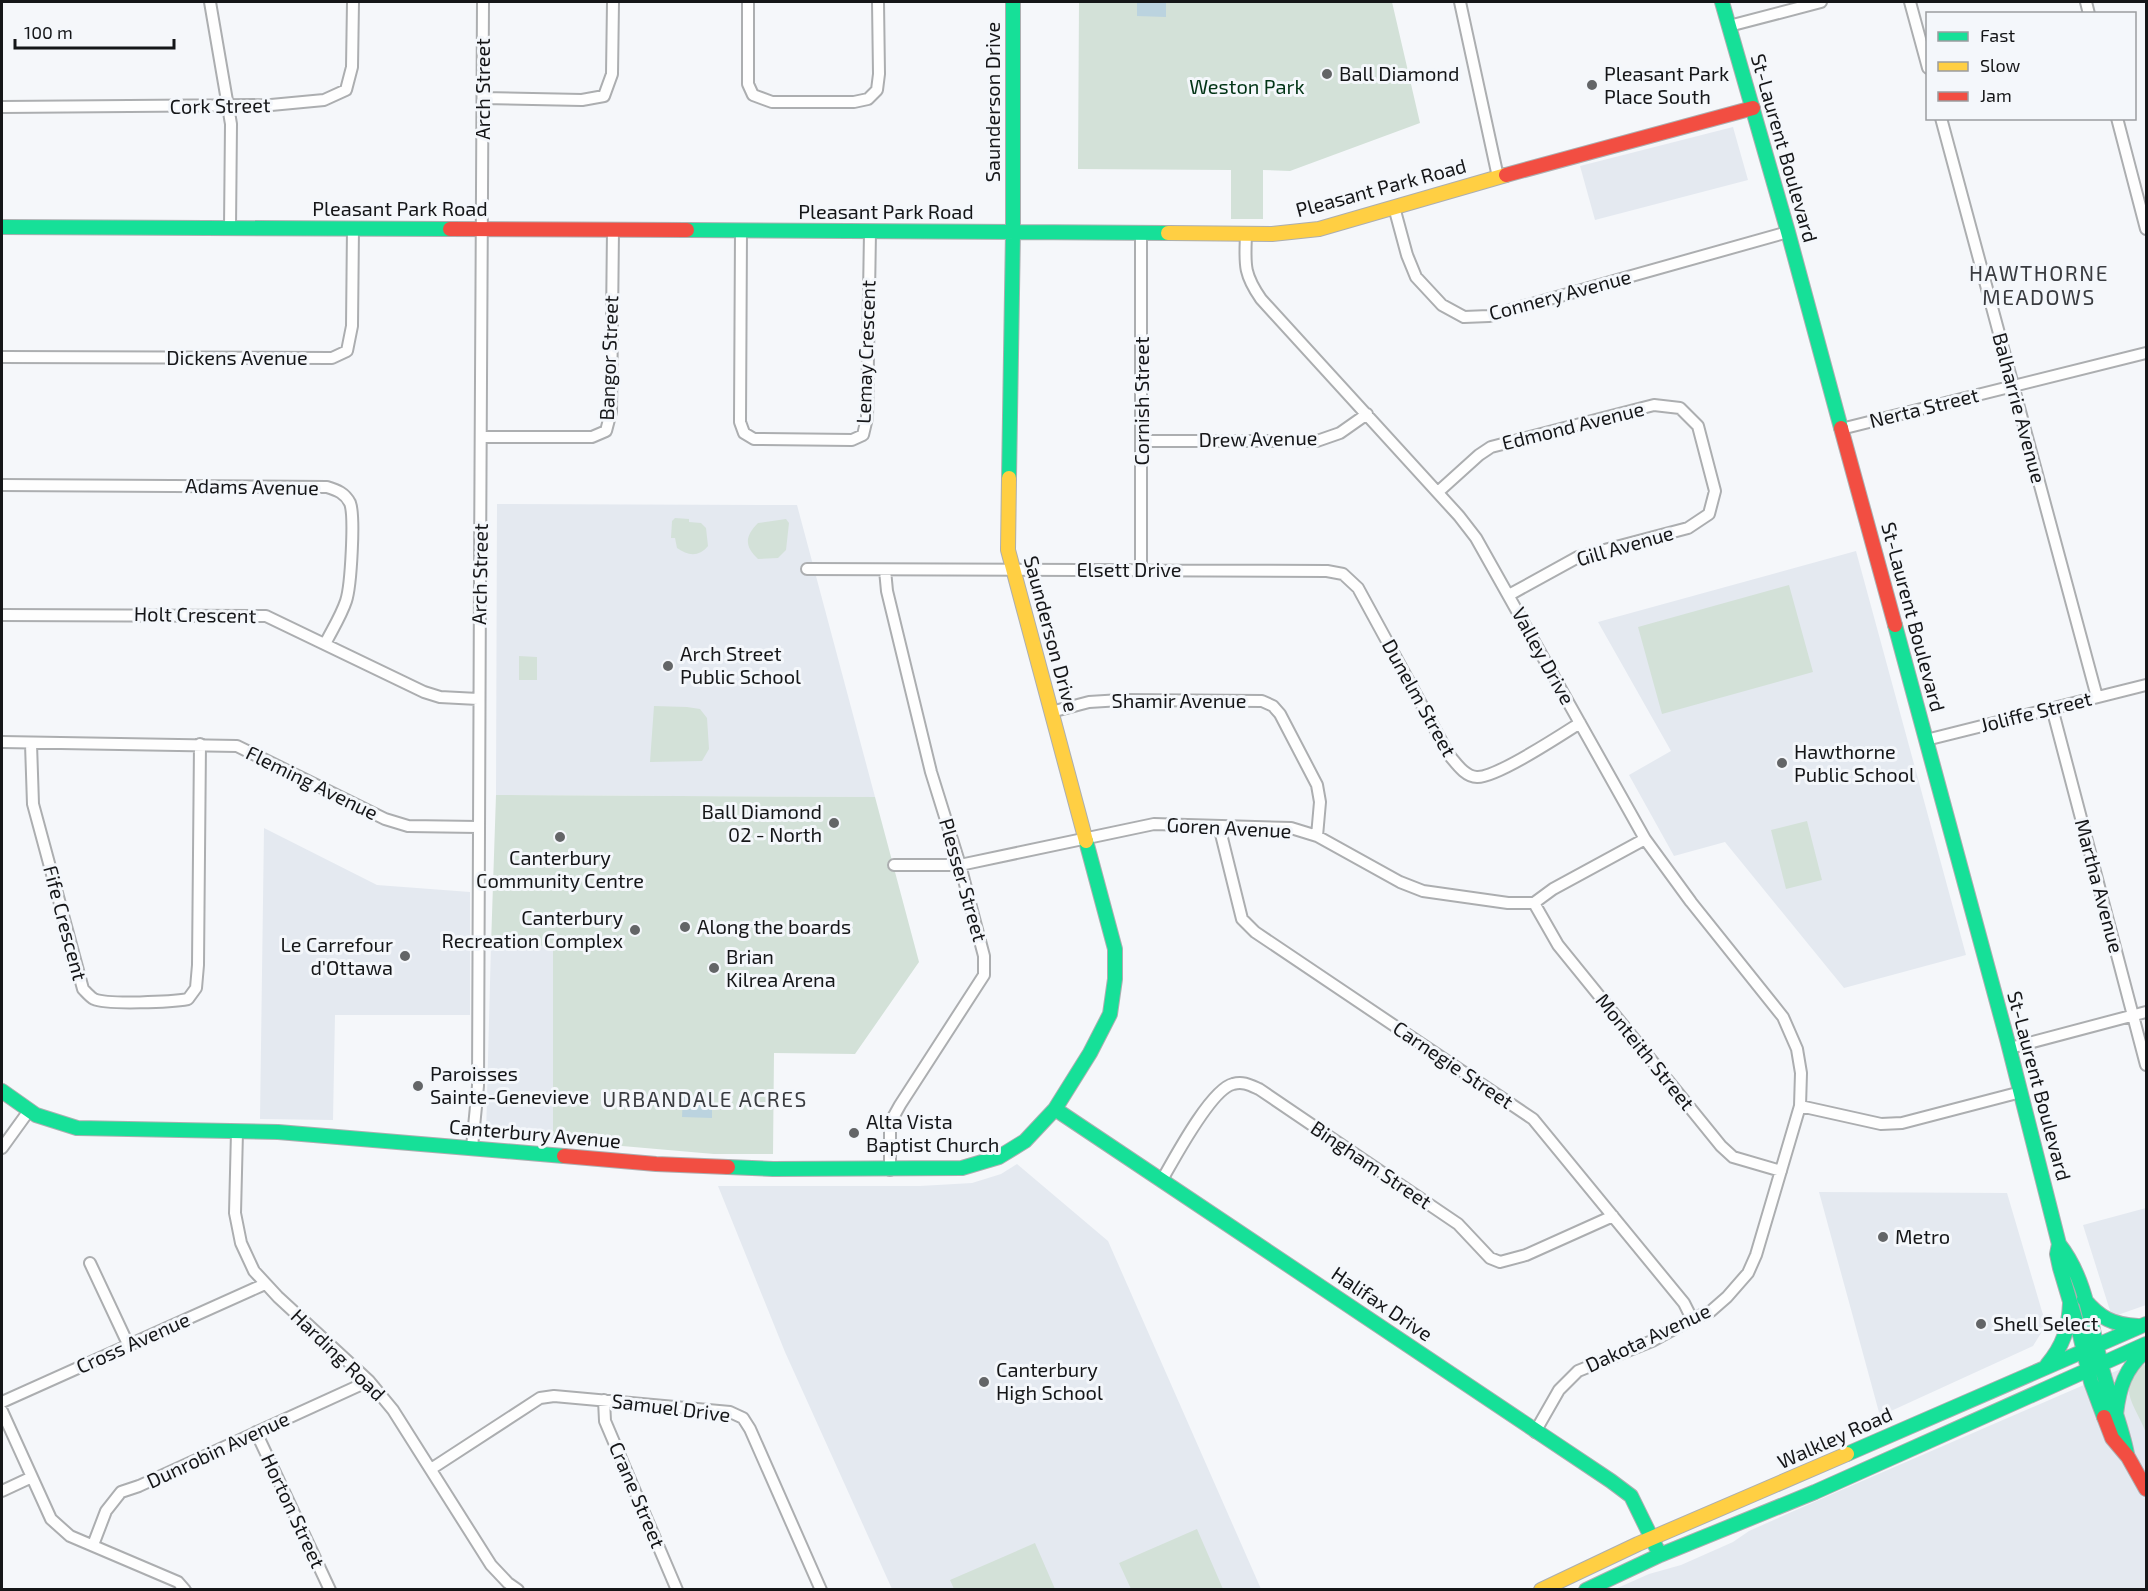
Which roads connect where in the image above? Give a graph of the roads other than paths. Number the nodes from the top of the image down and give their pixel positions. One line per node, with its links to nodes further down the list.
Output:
1 (210, 2): 16 (street)
2 (353, 2): 16 (street, Cork Street)
3 (483, 2): 14 (street, Arch Street)
4 (613, 2): 14 (street)
5 (748, 2): 6 (street)
6 (878, 2)
7 (1013, 2): 29 (street, Saunderson Drive)
8 (1460, 2): 20 (street)
9 (1722, 2): 12 (street, St-Laurent Boulevard)
10 (1821, 2): 12 (street)
11 (1910, 2): 13 (street)
12 (1729, 26): 17 (street, St-Laurent Boulevard)
13 (1926, 61)
14 (483, 98): 26 (street, Arch Street)
15 (2, 107): 16 (street, Cork Street)
16 (229, 107): 23 (street)
17 (1754, 108): 20 (street, Pleasant Park Road); 31 (street, St-Laurent Boulevard)
18 (1942, 120): 36 (street, Balharrie Avenue)
19 (2118, 120): 25 (street)
20 (1498, 177): 21 (street, Pleasant Park Road)
21 (1394, 207): 31 (street, Connery Avenue); 33 (street, Pleasant Park Road)
22 (2, 227): 23 (street, Pleasant Park Road)
23 (230, 227): 24 (street, Pleasant Park Road)
24 (353, 228): 26 (street, Pleasant Park Road); 35 (street, Dickens Avenue)
25 (2146, 229)
26 (483, 230): 27 (street, Pleasant Park Road); 39 (street, Arch Street)
27 (613, 230): 28 (street, Pleasant Park Road); 39 (street, Bangor Street)
28 (741, 231): 30 (street, Pleasant Park Road); 30 (street, Lemay Crescent)
29 (1013, 231): 30 (street, Pleasant Park Road); 32 (street, Pleasant Park Road); 47 (street, Saunderson Drive)
30 (870, 232)
31 (1788, 232): 38 (street, St-Laurent Boulevard)
32 (1141, 233): 33 (street, Pleasant Park Road); 40 (street, Cornish Street)
33 (1246, 234): 37 (street, Valley Drive)
34 (2146, 353): 36 (street, Nerta Street)
35 (2, 357)
36 (2013, 386): 38 (street, Nerta Street); 53 (street, Balharrie Avenue)
37 (1367, 414): 40 (street, Drew Avenue); 42 (street, Valley Drive)
38 (1841, 429): 58 (street, St-Laurent Boulevard)
39 (481, 437): 54 (street, Arch Street)
40 (1142, 441): 45 (street, Cornish Street)
41 (2, 485): 51 (street, Adams Avenue)
42 (1437, 492): 43 (street, Edmond Avenue); 49 (street, Valley Drive)
43 (1709, 514): 49 (street, Gill Avenue)
44 (807, 569): 46 (street, Elsett Drive)
45 (1141, 569): 47 (street, Elsett Drive); 48 (street, Elsett Drive)
46 (885, 570): 47 (street, Elsett Drive); 68 (street, Plesser Street)
47 (1012, 570): 56 (street, Saunderson Drive)
48 (1344, 574): 57 (street, Dunelm Street)
49 (1509, 595): 57 (street, Valley Drive)
50 (2, 615): 51 (street, Holt Crescent)
51 (325, 644): 54 (street, Holt Crescent)
52 (2146, 685): 53 (street, Joliffe Street)
53 (2097, 697): 55 (street, Joliffe Street)
54 (478, 699): 63 (street, Arch Street)
55 (2052, 708): 58 (street, Joliffe Street); 71 (street, Martha Avenue)
56 (1051, 712): 64 (street, Shamir Avenue); 66 (street, Saunderson Drive)
57 (1580, 723): 65 (street, Valley Drive)
58 (1926, 740): 72 (street, St-Laurent Boulevard)
59 (2, 742): 60 (street, Fleming Avenue)
60 (31, 744): 61 (street, Fleming Avenue); 61 (street, Fife Crescent)
61 (200, 744): 63 (street, Fleming Avenue)
62 (1219, 826): 64 (street, Goren Avenue); 66 (street, Goren Avenue); 85 (street, Carnegie Street)
63 (478, 827): 80 (street, Arch Street)
64 (1317, 836): 69 (street, Goren Avenue)
65 (1645, 839): 69 (street); 76 (street, Valley Drive)
66 (1086, 840): 68 (street, Goren Avenue); 77 (street, Saunderson Drive)
67 (894, 865): 68 (street, Goren Avenue)
68 (960, 865): 82 (street, Plesser Street)
69 (1534, 903): 83 (street, Monteith Street)
70 (2146, 1012): 71 (street)
71 (2133, 1015): 72 (street); 73 (street, Martha Avenue)
72 (2010, 1048): 75 (street, St-Laurent Boulevard)
73 (2146, 1065)
74 (2, 1091): 78 (street, Canterbury Avenue)
75 (2021, 1092): 76 (street); 86 (street, St-Laurent Boulevard)
76 (1800, 1106): 83 (street, Dakota Avenue)
77 (1055, 1110): 82 (street, Canterbury Avenue); 84 (street, Halifax Drive)
78 (28, 1112): 79 (street, Canterbury Avenue); 81 (street)
79 (237, 1131): 80 (street, Canterbury Avenue); 88 (street, Harding Road)
80 (472, 1147): 82 (street, Canterbury Avenue)
81 (2, 1149)
82 (890, 1170)
83 (1781, 1171): 91 (street, Dakota Avenue)
84 (1162, 1180): 85 (street, Bingham Street); 107 (street, Halifax Drive)
85 (1613, 1216): 91 (street, Carnegie Street)
86 (2059, 1244): 89 (street, St-Laurent Boulevard); 90 (street, St-Laurent Boulevard)
87 (90, 1263): 93 (street)
88 (265, 1284): 93 (street, Cross Avenue); 100 (street, Harding Road)
89 (2085, 1299): 92 (street); 95 (street, St-Laurent Boulevard)
90 (2070, 1303): 95 (street, St-Laurent Boulevard); 98 (street)
91 (1692, 1319): 107 (street, Dakota Avenue)
92 (2144, 1325): 95 (street, Walkley Road)
93 (128, 1344): 102 (street, Cross Avenue)
94 (2146, 1344): 97 (street, Walkley Road)
95 (2090, 1348): 97 (street, St-Laurent Boulevard); 98 (street, Walkley Road); 99 (street, St-Laurent Boulevard)
96 (2146, 1351): 104 (street)
97 (2101, 1363): 99 (street, Walkley Road); 104 (street, St-Laurent Boulevard)
98 (2043, 1369): 105 (street, Walkley Road)
99 (2087, 1370): 108 (street, Walkley Road); 109 (street, St-Laurent Boulevard)
100 (369, 1381): 106 (street, Dunrobin Avenue); 110 (street, Harding Road)
101 (604, 1400): 110 (street, Samuel Drive); 120 (street, Crane Street); 121 (street, Samuel Drive)
102 (2, 1402)
103 (2, 1411): 111 (street)
104 (2116, 1414): 109 (street, St-Laurent Boulevard)
105 (1905, 1429): 108 (street); 114 (street, Walkley Road)
106 (256, 1432): 115 (street, Dunrobin Avenue); 118 (street, Horton Street)
107 (1535, 1432): 114 (street, Halifax Drive)
108 (1914, 1448): 116 (street, Walkley Road)
109 (2128, 1457): 112 (street, St-Laurent Boulevard)
110 (431, 1469): 119 (street, Harding Road)
111 (32, 1477): 113 (street); 115 (street)
112 (2146, 1489)
113 (2, 1491)
114 (1653, 1539): 116 (street, Halifax Drive); 122 (street, Walkley Road)
115 (93, 1545): 117 (street)
116 (1660, 1556): 123 (street, Walkley Road)
117 (185, 1590)
118 (330, 1590)
119 (518, 1590)
120 (677, 1590)
121 (821, 1590)
122 (1541, 1590)
123 (1586, 1590)

